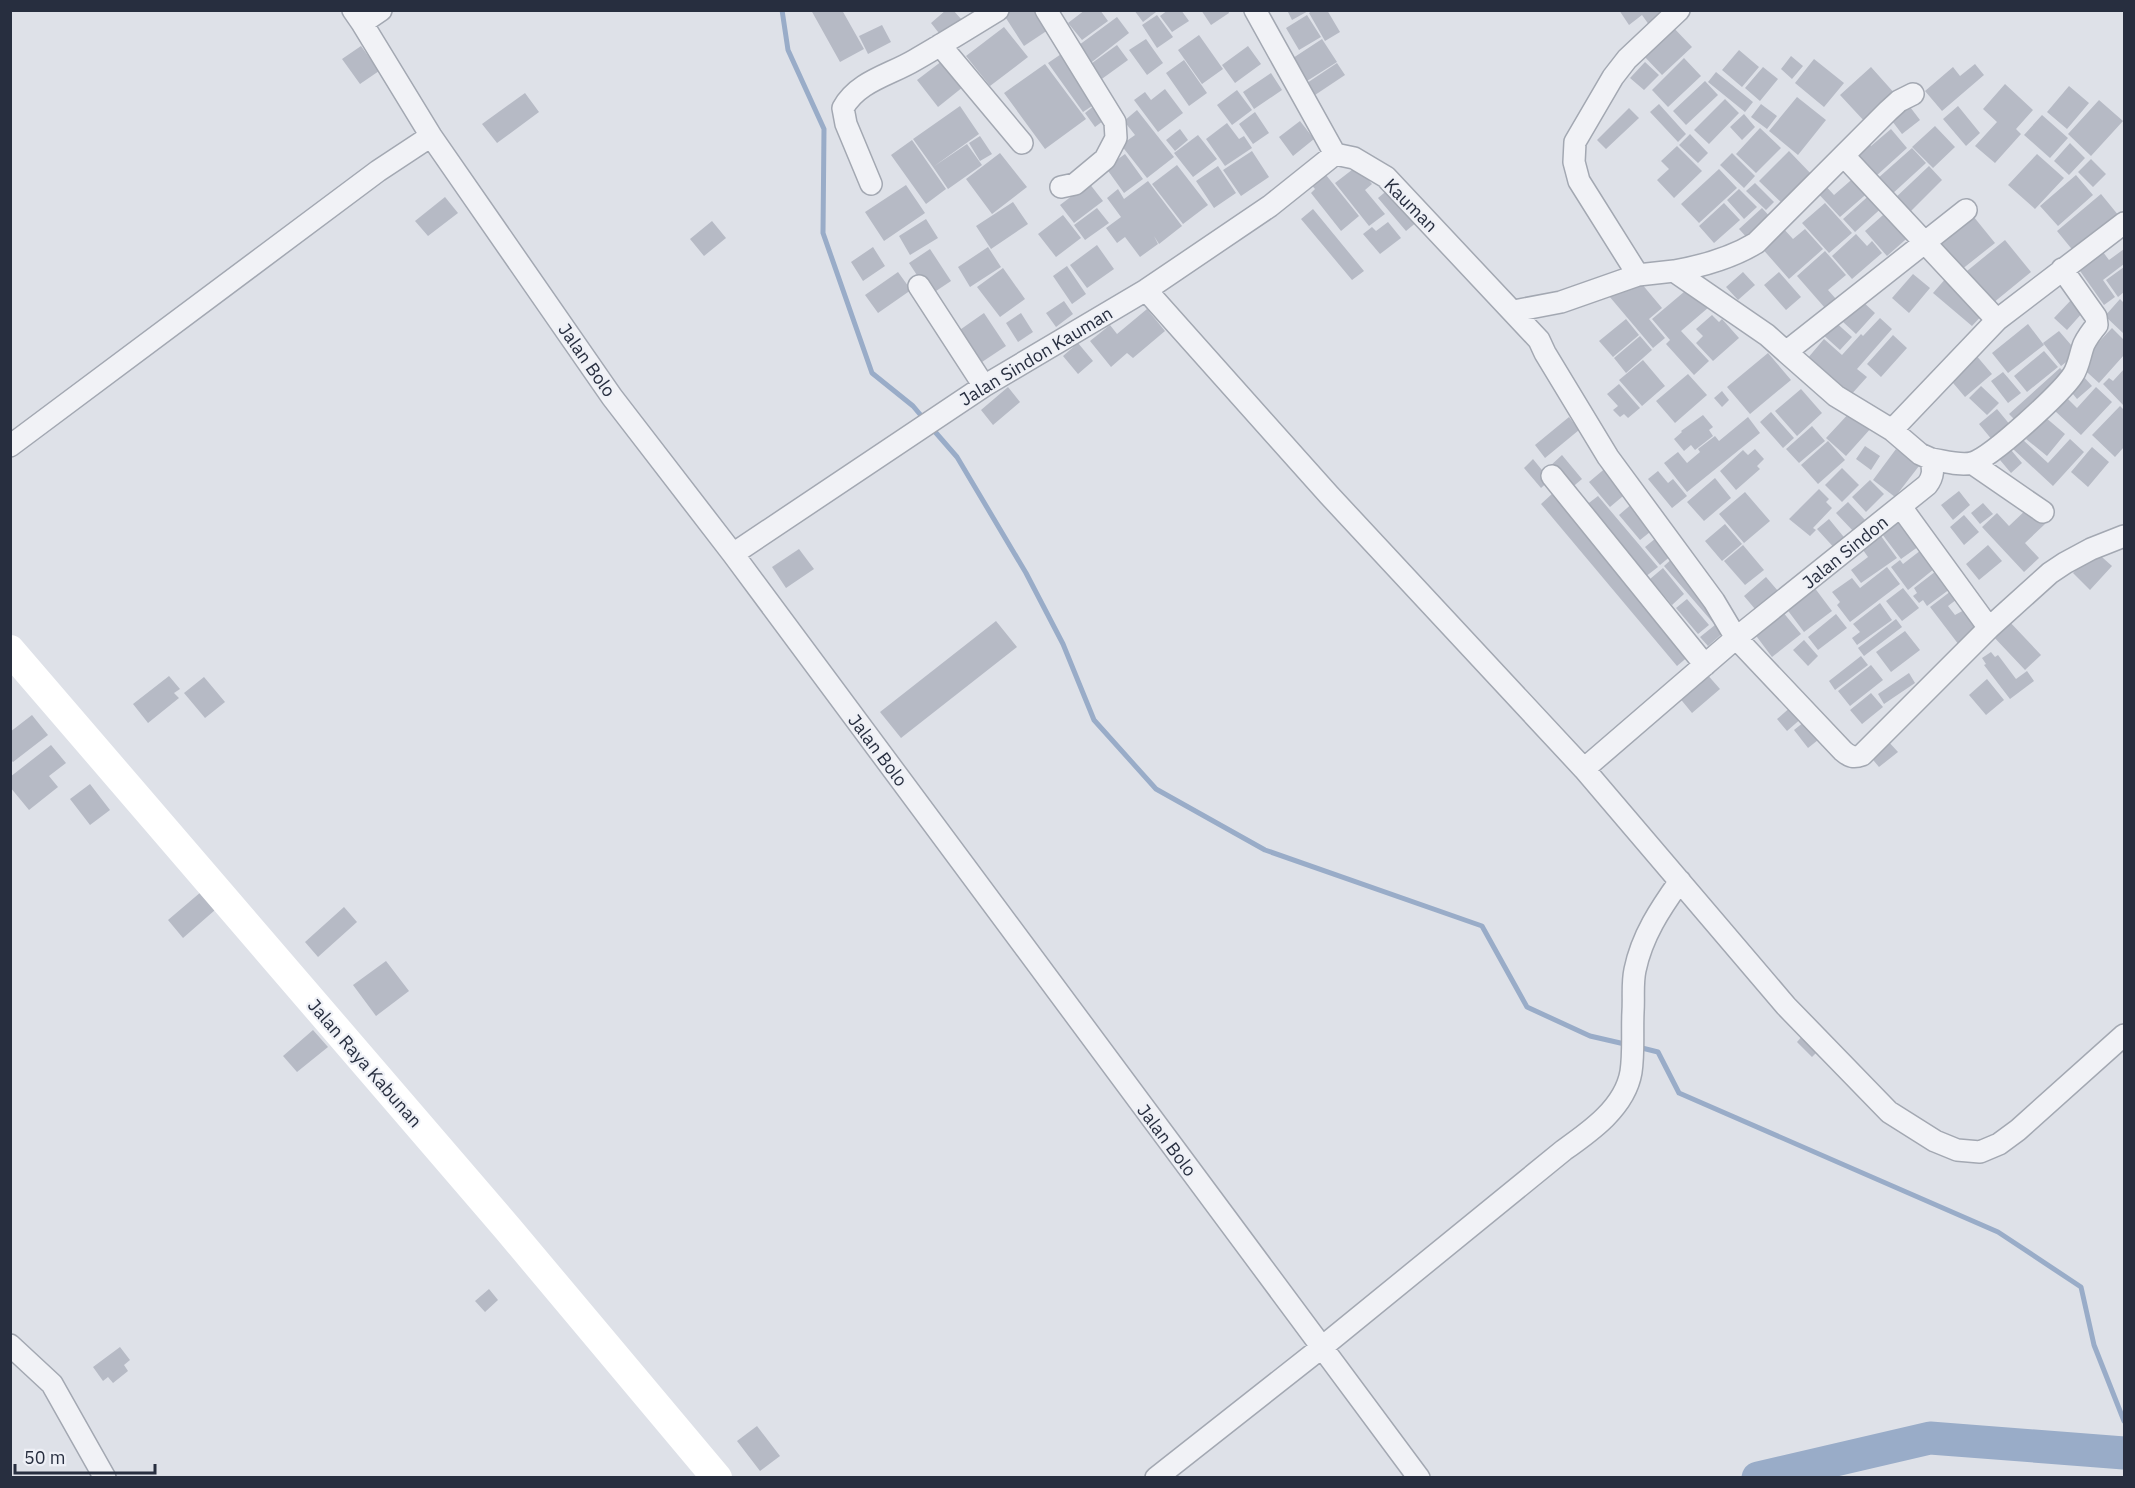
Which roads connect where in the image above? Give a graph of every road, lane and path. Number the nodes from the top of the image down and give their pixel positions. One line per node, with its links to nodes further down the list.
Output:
1 (381, 10): 6 (street)
2 (998, 10): 7 (street)
3 (1046, 10): 14 (street)
4 (1255, 10): 11 (street)
5 (1679, 10): 20 (street)
6 (358, 16): 9 (street, Jalan Bolo)
7 (940, 45): 10 (street); 13 (street)
8 (1913, 94): 12 (street)
9 (431, 136): 30 (street); 37 (street, Jalan Bolo)
10 (1022, 143)
11 (1335, 154): 22 (street, Jalan Sindon Kauman); 24 (street, Kauman)
12 (1844, 156): 17 (street); 19 (street)
13 (871, 184)
14 (1061, 188)
15 (1966, 210): 17 (street)
16 (2124, 223): 18 (street)
17 (1925, 242): 25 (street); 27 (street)
18 (2062, 269): 25 (street); 32 (street)
19 (1674, 271): 20 (street); 27 (street)
20 (1638, 275): 23 (street)
21 (919, 286): 28 (street)
22 (1146, 290): 28 (street, Jalan Sindon Kauman); 42 (street)
23 (1561, 302): 24 (street); 26 (street)
24 (1514, 311): 26 (street, Kauman)
25 (1997, 320): 29 (street)
26 (1539, 340): 39 (street)
27 (1786, 352): 29 (street)
28 (984, 386): 37 (street, Jalan Sindon Kauman)
29 (1892, 430): 31 (street)
30 (10, 446)
31 (1931, 459): 32 (street); 34 (street, Jalan Sindon)
32 (1972, 463): 35 (street)
33 (1552, 476): 41 (street)
34 (1900, 507): 38 (street); 39 (street, Jalan Sindon)
35 (2043, 512)
36 (2124, 536): 38 (street)
37 (733, 554): 46 (street, Jalan Bolo)
38 (1989, 628): 39 (street)
39 (1736, 638): 41 (street, Jalan Sindon)
40 (10, 650): 48 (street, Jalan Raya Kabunan)
41 (1706, 665): 42 (street, Jalan Sindon)
42 (1584, 769): 43 (street)
43 (1680, 881): 44 (street); 46 (street)
44 (2124, 1035)
45 (10, 1345): 47 (street)
46 (1321, 1348): 49 (street); 50 (street, Jalan Bolo)
47 (105, 1478)
48 (717, 1478)
49 (1156, 1478)
50 (1419, 1478)

